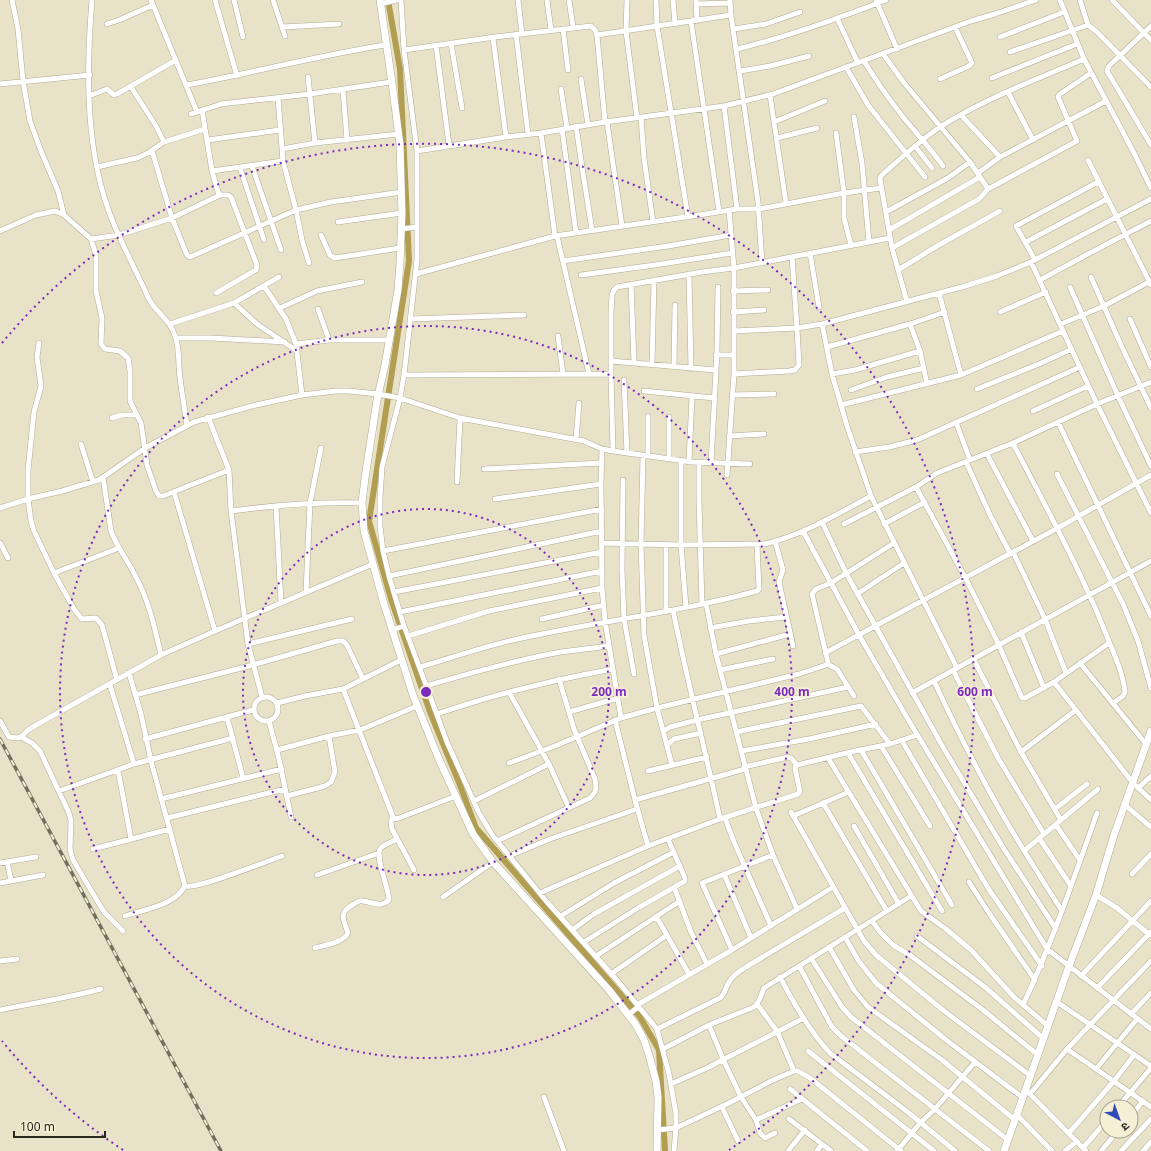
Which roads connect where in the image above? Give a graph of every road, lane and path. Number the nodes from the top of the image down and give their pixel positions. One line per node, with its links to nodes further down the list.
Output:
1 (12, 0): 77 (street)
2 (92, 0): 71 (street)
3 (215, 0): 72 (street)
4 (234, 0): 49 (street)
5 (273, 0): 35 (street)
6 (396, 0): 19 (street)
7 (401, 0): 58 (street)
8 (518, 0): 45 (street)
9 (547, 0): 40 (street)
10 (569, 0): 36 (street)
11 (627, 0): 41 (street)
12 (656, 0): 33 (street)
13 (673, 0): 31 (street)
14 (886, 0): 22 (street)
15 (1036, 0): 37 (street)
16 (1060, 0): 25 (street)
17 (1080, 0): 32 (street)
18 (1112, 0): 43 (street)
19 (382, 2): 54 (street)
20 (696, 2): 21 (street); 28 (street)
21 (730, 2): 26 (street)
22 (877, 2): 27 (street); 57 (street)
23 (152, 3): 29 (street); 64 (street)
24 (800, 12): 39 (street)
25 (1064, 12): 42 (street); 48 (street)
26 (731, 15): 28 (street); 39 (street)
27 (838, 18): 56 (street); 66 (street)
28 (694, 21): 31 (street); 95 (street)
29 (107, 24)
30 (340, 24): 35 (street)
31 (675, 24): 33 (street)
32 (1088, 25): 42 (street); 62 (street)
33 (657, 26): 41 (street); 97 (street)
34 (1151, 26): 43 (street)
35 (282, 27): 47 (street)
36 (573, 27): 38 (street); 46 (street)
37 (955, 27): 57 (street); 76 (street)
38 (563, 29): 40 (street); 68 (street)
39 (734, 29): 56 (street)
40 (551, 30): 45 (street)
41 (626, 30): 46 (street); 100 (street)
42 (1072, 30): 53 (street); 59 (street)
43 (1144, 33): 51 (street); 62 (street)
44 (516, 34): 45 (street); 50 (street); 114 (street)
45 (522, 34)
46 (597, 35): 101 (street)
47 (285, 36)
48 (1000, 36)
49 (243, 38)
50 (493, 38): 52 (street); 115 (street)
51 (1151, 40)
52 (451, 43): 55 (street); 94 (street)
53 (1077, 44): 63 (street); 74 (street)
54 (386, 45): 72 (street); 78 (street)
55 (436, 45): 58 (street); 123 (street)
56 (737, 49): 69 (street)
57 (897, 49): 60 (street)
58 (404, 50): 128 (street)
59 (1010, 52)
60 (883, 54): 65 (street); 106 (street)
61 (809, 56): 69 (street)
62 (1120, 56): 82 (street); 124 (street)
63 (1084, 59): 70 (street); 85 (street)
64 (176, 60): 80 (street); 81 (street)
65 (864, 61): 66 (street); 119 (street)
66 (858, 63): 67 (street)
67 (846, 67): 87 (street); 129 (street)
68 (568, 70)
69 (740, 71): 90 (street)
70 (1091, 73): 92 (street); 103 (street)
71 (90, 74): 77 (street); 88 (street)
72 (237, 76): 80 (street)
73 (308, 77): 86 (street)
74 (992, 78)
75 (581, 79): 104 (street)
76 (940, 79)
77 (23, 81): 79 (street); 160 (street)
78 (391, 82): 84 (street); 113 (street)
79 (0, 84)
80 (187, 86): 96 (street)
81 (131, 87): 88 (street); 121 (street)
82 (1151, 87)
83 (561, 89): 107 (street)
84 (343, 90): 86 (street); 118 (street)
85 (1008, 92): 98 (street); 120 (street)
86 (310, 94): 89 (street); 122 (street)
87 (770, 95): 90 (street); 102 (street)
88 (89, 96): 136 (street)
89 (278, 98): 96 (street); 110 (street)
90 (744, 101): 93 (street); 154 (street)
91 (825, 101): 102 (street)
92 (1106, 101): 103 (street); 144 (street)
93 (724, 106): 95 (street); 153 (street)
94 (462, 108)
95 (705, 109): 97 (street); 157 (street)
96 (197, 112): 109 (street)
97 (670, 113): 100 (street); 162 (street)
98 (961, 114): 106 (street); 130 (street)
99 (854, 117): 146 (street)
100 (639, 118): 101 (street); 168 (street)
101 (606, 122): 104 (street); 169 (street)
102 (774, 122): 116 (street)
103 (1069, 122): 120 (street); 145 (street)
104 (588, 124): 105 (street)
105 (576, 126): 107 (street); 172 (street)
106 (940, 127): 119 (street); 133 (street)
107 (564, 128): 111 (street); 176 (street)
108 (817, 128): 116 (street)
109 (205, 129): 117 (street); 121 (street)
110 (280, 130): 117 (street); 126 (street)
111 (541, 132): 114 (street); 181 (street)
112 (836, 133): 148 (street)
113 (399, 134): 118 (street); 147 (street)
114 (528, 134): 115 (street)
115 (506, 136): 123 (street)
116 (777, 138): 152 (street)
117 (208, 140): 139 (street)
118 (347, 140): 122 (street)
119 (923, 140): 125 (street); 135 (street)
120 (1033, 140): 130 (street)
121 (164, 142): 127 (street)
122 (316, 143): 126 (street)
123 (449, 145): 128 (street)
124 (1151, 145)
125 (915, 146): 129 (street); 138 (street)
126 (282, 149): 132 (street)
127 (152, 151): 136 (street); 163 (street)
128 (417, 151): 171 (street)
129 (907, 154): 141 (street); 143 (street)
130 (1000, 157): 140 (street)
131 (1088, 160): 142 (street)
132 (283, 161): 134 (street); 155 (street)
133 (970, 162): 140 (street); 159 (street)
134 (252, 166): 137 (street); 166 (street)
135 (943, 166)
136 (97, 167): 177 (street)
137 (240, 168): 139 (street); 170 (street)
138 (932, 168)
139 (212, 171): 149 (street)
140 (979, 175): 145 (street); 173 (street)
141 (925, 177)
142 (1098, 182): 150 (street); 186 (street)
143 (881, 188): 146 (street); 159 (street)
144 (1151, 188)
145 (988, 189): 189 (street)
146 (865, 190): 148 (street); 185 (street)
147 (402, 192): 155 (street); 161 (street)
148 (844, 193): 152 (street); 187 (street)
149 (220, 194): 163 (street); 175 (street)
150 (1107, 199): 164 (street); 186 (street)
151 (1151, 199): 164 (street)
152 (786, 203): 154 (street)
153 (737, 209): 154 (street); 156 (street)
154 (759, 209): 197 (street)
155 (296, 210): 166 (street); 196 (street)
156 (729, 210): 157 (street); 179 (street)
157 (719, 211): 162 (street)
158 (1000, 211): 199 (street)
159 (886, 212): 173 (street)
160 (64, 214): 174 (street); 182 (street)
161 (402, 214): 167 (street); 171 (street)
162 (688, 217): 168 (street)
163 (172, 218): 175 (street); 177 (street)
164 (1116, 218): 180 (street); 195 (street)
165 (1151, 221): 180 (street)
166 (271, 222): 170 (street); 190 (street)
167 (338, 222)
168 (653, 222): 169 (street)
169 (622, 226): 172 (street)
170 (259, 227): 175 (street); 184 (street)
171 (409, 228): 188 (street); 200 (street)
172 (592, 230): 176 (street)
173 (889, 230): 183 (street)
174 (0, 231)
175 (246, 232): 215 (street)
176 (576, 233): 181 (street)
177 (119, 235): 182 (street); 233 (street)
178 (322, 235): 188 (street)
179 (731, 235): 191 (street); 194 (street)
180 (1125, 235): 206 (street); 208 (street)
181 (556, 236): 194 (street); 200 (street)
182 (91, 238): 290 (street)
183 (890, 238): 185 (street); 189 (street)
184 (264, 240)
185 (869, 242): 187 (street)
186 (1026, 242): 195 (street)
187 (851, 245): 192 (street)
188 (400, 248): 243 (street)
189 (892, 248): 199 (street)
190 (281, 250)
191 (732, 252): 198 (street); 202 (street)
192 (810, 253): 193 (street); 222 (street)
193 (792, 257): 197 (street); 237 (street)
194 (563, 261): 264 (street)
195 (1033, 261): 206 (street); 217 (street)
196 (309, 263)
197 (762, 263): 198 (street)
198 (734, 268): 201 (street); 214 (street)
199 (898, 270): 218 (street)
200 (416, 274): 231 (street)
201 (689, 274): 205 (street); 260 (street)
202 (581, 275)
203 (279, 277): 210 (street)
204 (1091, 277): 221 (street)
205 (654, 280): 209 (street); 255 (street)
206 (1040, 280): 216 (street)
207 (362, 282): 223 (street)
208 (1150, 282): 221 (street)
209 (631, 284): 253 (street); 254 (street)
210 (264, 286): 219 (street); 223 (street)
211 (718, 287): 251 (street)
212 (1070, 287): 230 (street)
213 (768, 290): 214 (street)
214 (733, 291): 226 (street)
215 (216, 292)
216 (1046, 292): 228 (street); 236 (street)
217 (939, 293): 218 (street); 227 (street)
218 (907, 302): 234 (street)
219 (234, 303): 233 (street); 244 (street)
220 (675, 305): 256 (street)
221 (1104, 306): 230 (street); 273 (street)
222 (819, 307)
223 (280, 308): 246 (street)
224 (318, 309): 242 (street)
225 (764, 310): 226 (street)
226 (733, 312): 238 (street)
227 (945, 312): 235 (street); 268 (street)
228 (1000, 312)
229 (524, 315): 231 (street)
230 (1083, 315): 236 (street); 282 (street)
231 (411, 319): 262 (street)
232 (1130, 319): 258 (street)
233 (170, 324): 241 (street)
234 (822, 324): 237 (street); 247 (street)
235 (910, 324): 247 (street); 250 (street)
236 (1061, 324): 239 (street)
237 (797, 328): 238 (street); 266 (street)
238 (734, 331): 252 (street)
239 (1064, 331): 248 (street); 268 (street)
240 (558, 336): 263 (street)
241 (176, 338): 244 (street); 298 (street)
242 (329, 340): 243 (street); 246 (street)
243 (389, 340): 277 (street)
244 (285, 342): 249 (street)
245 (39, 343): 336 (street)
246 (296, 344): 249 (street)
247 (827, 347): 267 (street)
248 (1072, 348): 257 (street); 275 (street)
249 (297, 351): 279 (street)
250 (920, 352): 259 (street); 267 (street)
251 (716, 355): 252 (street); 261 (street)
252 (734, 355): 266 (street)
253 (611, 361): 254 (street); 265 (street)
254 (634, 362): 255 (street)
255 (652, 364): 256 (street)
256 (674, 366): 260 (street)
257 (1080, 367): 272 (street); 296 (street)
258 (1151, 367)
259 (924, 368): 271 (street); 274 (street)
260 (691, 369): 261 (street)
261 (715, 370): 284 (street)
262 (404, 374): 263 (street); 283 (street)
263 (563, 374): 264 (street)
264 (589, 374): 265 (street)
265 (611, 374): 307 (street)
266 (734, 374): 280 (street)
267 (832, 374): 287 (street)
268 (961, 375): 271 (street)
269 (624, 380): 309 (street)
270 (1151, 382): 273 (street)
271 (927, 384): 287 (street)
272 (1088, 386): 286 (street); 289 (street)
273 (1140, 387): 282 (street); 288 (street)
274 (851, 390)
275 (977, 390)
276 (644, 391): 281 (street)
277 (382, 394): 279 (street); 283 (street); 340 (street)
278 (774, 394): 280 (street)
279 (302, 395): 292 (street)
280 (732, 395): 300 (street)
281 (692, 396): 284 (street); 315 (street)
282 (1118, 396): 286 (street); 321 (street)
283 (400, 398): 295 (street); 367 (street)
284 (714, 398): 318 (street)
285 (578, 403): 301 (street)
286 (1097, 404): 297 (street); 331 (street)
287 (841, 405): 308 (street)
288 (1151, 408)
289 (1033, 411)
290 (137, 414): 294 (street); 304 (street)
291 (648, 416): 311 (street)
292 (208, 417): 298 (street); 323 (street)
293 (669, 417): 312 (street)
294 (112, 418)
295 (460, 418): 301 (street); 330 (street)
296 (956, 422): 308 (street); 314 (street)
297 (1058, 422): 302 (street); 341 (street)
298 (187, 426): 304 (street)
299 (764, 434): 300 (street)
300 (729, 436): 319 (street)
301 (576, 439): 306 (street)
302 (1013, 443): 310 (street); 352 (street)
303 (81, 444): 329 (street)
304 (144, 448): 327 (street); 334 (street)
305 (321, 448): 339 (street)
306 (602, 448): 307 (street); 317 (street)
307 (613, 451): 309 (street)
308 (855, 452): 335 (street)
309 (627, 453): 311 (street)
310 (987, 454): 314 (street); 355 (street)
311 (646, 456): 312 (street); 361 (street)
312 (670, 459): 313 (street)
313 (681, 461): 315 (street); 364 (street)
314 (968, 461): 333 (street); 369 (street)
315 (689, 462): 316 (street)
316 (699, 462): 318 (street); 365 (street)
317 (602, 463): 322 (street); 332 (street)
318 (711, 463): 319 (street)
319 (728, 464): 320 (street); 325 (street)
320 (750, 464)
321 (1151, 466)
322 (484, 469)
323 (229, 470): 334 (street); 346 (street)
324 (1057, 474): 348 (street)
325 (727, 475)
326 (1151, 475): 331 (street)
327 (103, 477): 329 (street); 366 (street)
328 (623, 480): 359 (street)
329 (93, 482): 336 (street)
330 (458, 482)
331 (1137, 483): 341 (street); 347 (street)
332 (601, 484): 337 (street); 345 (street)
333 (916, 487): 338 (street); 344 (street)
334 (174, 492): 408 (street)
335 (870, 496): 344 (street); 349 (street)
336 (28, 499): 343 (street); 376 (street)
337 (495, 499)
338 (924, 502): 351 (street); 379 (street)
339 (310, 503): 340 (street); 342 (street); 383 (street)
340 (362, 503): 373 (street)
341 (1098, 505): 348 (street); 375 (street)
342 (276, 506): 346 (street); 388 (street)
343 (0, 508)
344 (876, 508): 350 (street); 351 (street)
345 (602, 509): 353 (street); 367 (street)
346 (231, 511): 398 (street)
347 (1151, 513)
348 (1078, 516): 352 (street); 380 (street)
349 (822, 522): 354 (street); 377 (street)
350 (844, 524)
351 (884, 524): 360 (street)
352 (1056, 529): 355 (street); 386 (street)
353 (602, 531): 358 (street); 378 (street)
354 (803, 531): 356 (street); 381 (street)
355 (1033, 541): 369 (street)
356 (775, 542): 362 (street); 397 (street)
357 (0, 543): 370 (street)
358 (602, 543): 359 (street); 368 (street)
359 (623, 543): 361 (street); 400 (street)
360 (894, 543): 372 (street); 377 (street)
361 (641, 544): 363 (street); 395 (street)
362 (758, 544): 365 (street); 389 (street)
363 (666, 545): 364 (street); 394 (street)
364 (681, 545): 365 (street); 391 (street)
365 (700, 545): 389 (street)
366 (119, 548): 376 (street); 420 (street)
367 (383, 551): 378 (street)
368 (602, 552): 374 (street); 384 (street)
369 (1011, 552): 379 (street); 401 (street)
370 (8, 558)
371 (1151, 561): 375 (street)
372 (904, 563): 385 (street); 387 (street)
373 (372, 564): 383 (street); 407 (street)
374 (602, 571): 382 (street); 393 (street)
375 (1130, 572): 380 (street); 396 (street)
376 (54, 573): 436 (street)
377 (846, 573): 381 (street); 385 (street)
378 (389, 576): 384 (street)
379 (964, 577): 387 (street); 415 (street)
380 (1112, 582): 386 (street); 443 (street)
381 (831, 583): 411 (street); 418 (street)
382 (602, 588): 390 (street); 412 (street)
383 (306, 592): 388 (street)
384 (394, 592): 393 (street)
385 (858, 594): 404 (street)
386 (1090, 594): 401 (street); 413 (street)
387 (922, 600): 404 (street); 429 (street)
388 (281, 603): 398 (street)
389 (704, 604): 391 (street); 406 (street)
390 (604, 605): 399 (street); 403 (street)
391 (686, 607): 392 (street)
392 (673, 610): 394 (street); 452 (street)
393 (400, 612): 405 (street)
394 (666, 612): 395 (street)
395 (642, 616): 400 (street); 456 (street)
396 (1151, 616)
397 (786, 617): 406 (street); 410 (street)
398 (244, 618): 408 (street); 414 (street)
399 (542, 619)
400 (624, 619): 403 (street); 433 (street)
401 (1045, 619): 409 (street); 432 (street)
402 (352, 620): 414 (street)
403 (605, 622): 416 (street); 427 (street)
404 (876, 626): 411 (street); 447 (street)
405 (403, 627): 407 (street); 412 (street)
406 (710, 628): 419 (street)
407 (394, 629): 423 (street)
408 (215, 631): 420 (street)
409 (1021, 632): 415 (street); 442 (street)
410 (790, 634): 417 (street); 419 (street)
411 (859, 635): 418 (street); 474 (street)
412 (408, 636): 427 (street)
413 (1109, 643): 424 (street); 454 (street)
414 (248, 644): 426 (street)
415 (998, 644): 421 (street); 442 (street)
416 (609, 646): 428 (street); 440 (street)
417 (793, 646)
418 (825, 653): 425 (street)
419 (716, 654): 430 (street)
420 (162, 656): 431 (street)
421 (973, 658): 429 (street); 489 (street)
422 (774, 659): 430 (street)
423 (401, 660): 434 (street); 455 (street)
424 (1080, 663): 432 (street); 454 (street)
425 (827, 664): 441 (street); 446 (street)
426 (253, 665): 434 (street); 448 (street); 450 (street)
427 (420, 667): 440 (street)
428 (613, 669): 435 (street); 451 (street)
429 (955, 669): 437 (street); 535 (street)
430 (720, 670): 446 (street)
431 (129, 673): 436 (street); 448 (street)
432 (1066, 673): 438 (street)
433 (634, 674)
434 (363, 679): 444 (street)
435 (560, 679): 445 (street); 459 (street)
436 (117, 680): 439 (street)
437 (934, 681): 447 (street); 543 (street)
438 (1054, 682): 442 (street); 458 (street)
439 (110, 684): 477 (street); 495 (street)
440 (426, 686): 461 (street)
441 (848, 687): 449 (street); 460 (street)
442 (1044, 688)
443 (1151, 688)
444 (343, 689): 453 (street); 469 (street)
445 (509, 692): 461 (street); 487 (street)
446 (726, 692): 452 (street); 460 (street)
447 (912, 693): 589 (street)
448 (135, 695): 479 (street)
449 (854, 696)
450 (262, 697): 453 (street); 457 (street)
451 (618, 698): 459 (street); 463 (street)
452 (692, 700): 456 (street); 465 (street)
453 (277, 703): 467 (street)
454 (1113, 703): 483 (street)
455 (417, 706): 469 (street); 513 (street)
456 (657, 708): 463 (street); 470 (street)
457 (253, 710): 462 (street); 467 (street)
458 (1076, 710): 489 (street); 507 (street)
459 (569, 712): 476 (street)
460 (732, 713): 465 (street); 472 (street)
461 (437, 714): 517 (street)
462 (227, 717): 478 (street); 479 (street)
463 (621, 718): 464 (street)
464 (615, 720): 476 (street); 515 (street)
465 (697, 720): 470 (street); 473 (street)
466 (0, 721): 477 (street)
467 (269, 721): 485 (street)
468 (876, 724): 472 (street); 482 (street); 488 (street)
469 (360, 730): 475 (street); 526 (street)
470 (664, 731): 481 (street)
471 (1151, 731): 483 (street)
472 (736, 732): 488 (street)
473 (701, 733): 481 (street); 491 (street)
474 (917, 735): 480 (street); 600 (street)
475 (329, 736): 485 (street); 512 (street)
476 (577, 736): 487 (street); 520 (street)
477 (21, 737): 510 (street)
478 (233, 738): 493 (street); 504 (street)
479 (145, 739): 493 (street)
480 (902, 741): 482 (street); 609 (street)
481 (667, 744): 497 (street)
482 (890, 744): 484 (street)
483 (1146, 744): 507 (street)
484 (881, 746): 486 (street); 532 (street)
485 (277, 750): 500 (street)
486 (861, 750): 490 (street); 576 (street)
487 (542, 751): 494 (street); 496 (street)
488 (741, 751): 499 (street)
489 (1021, 752): 523 (street)
490 (848, 753): 492 (street); 580 (street)
491 (707, 757): 497 (street); 505 (street)
492 (828, 758): 498 (street); 511 (street)
493 (151, 761): 495 (street); 514 (street)
494 (510, 763)
495 (134, 764): 501 (street)
496 (549, 764): 517 (street); 520 (street)
497 (672, 765): 502 (street)
498 (797, 766): 499 (street); 521 (street)
499 (745, 768): 505 (street); 521 (street)
500 (282, 769): 504 (street); 508 (street)
501 (118, 770): 510 (street); 537 (street)
502 (648, 771)
503 (1151, 776): 507 (street)
504 (243, 778): 514 (street)
505 (712, 779): 515 (street); 528 (street)
506 (1087, 784): 523 (street)
507 (1135, 785): 516 (street); 519 (street)
508 (285, 789): 512 (street); 527 (street)
509 (1098, 790): 529 (street)
510 (59, 791): 591 (street)
511 (849, 792): 518 (street); 571 (street)
512 (287, 796): 525 (street)
513 (456, 796): 526 (street); 553 (street)
514 (161, 799): 527 (street)
515 (635, 800): 522 (street)
516 (1151, 800)
517 (474, 801): 540 (street)
518 (823, 803): 568 (street); 579 (street)
519 (1125, 805): 533 (street); 570 (street)
520 (569, 808): 540 (street)
521 (756, 808): 528 (street); 547 (street)
522 (637, 809): 541 (street); 549 (street)
523 (1055, 809): 529 (street)
524 (1097, 813): 551 (street)
525 (291, 817)
526 (393, 817): 538 (street)
527 (167, 818): 534 (street)
528 (723, 818): 539 (street); 556 (street)
529 (1061, 820): 530 (street)
530 (1056, 825): 535 (street); 551 (street)
531 (854, 826): 575 (street)
532 (930, 826)
533 (1151, 827)
534 (170, 829): 537 (street); 565 (street)
535 (1044, 834): 536 (street)
536 (1039, 838): 543 (street); 567 (street)
537 (131, 839): 542 (street)
538 (397, 839): 544 (street); 557 (street)
539 (668, 839): 541 (street); 545 (street)
540 (497, 841): 549 (street)
541 (648, 846): 569 (street)
542 (93, 849)
543 (1024, 851): 581 (street)
544 (379, 852): 561 (street); 599 (street)
545 (674, 852): 555 (street); 583 (street)
546 (1151, 854): 559 (street)
547 (773, 855): 556 (street); 578 (street)
548 (282, 856): 565 (street)
549 (509, 856): 569 (street)
550 (36, 857): 552 (street)
551 (1080, 860): 567 (street)
552 (7, 862): 554 (street); 562 (street)
553 (493, 862): 572 (street); 624 (street)
554 (0, 863)
555 (680, 866): 566 (street); 590 (street)
556 (746, 866): 558 (street); 587 (street)
557 (414, 870)
558 (724, 874): 596 (street); 601 (street)
559 (1132, 874)
560 (43, 875): 562 (street)
561 (317, 875)
562 (11, 880): 563 (street)
563 (0, 882)
564 (969, 882): 615 (street)
565 (186, 886): 582 (street)
566 (674, 886): 574 (street); 597 (street)
567 (1071, 886): 581 (street)
568 (833, 887): 577 (street); 578 (street)
569 (540, 893): 583 (street)
570 (1096, 895): 586 (street); 610 (street)
571 (911, 896): 575 (street); 622 (street)
572 (443, 897)
573 (1151, 901): 586 (street)
574 (680, 902): 584 (street); 607 (street)
575 (899, 904): 579 (street)
576 (952, 905)
577 (845, 908): 588 (street); 632 (street)
578 (797, 909): 587 (street)
579 (887, 911): 585 (street)
580 (942, 911)
581 (1062, 911): 589 (street)
582 (125, 916)
583 (561, 916): 590 (street)
584 (656, 916): 593 (street); 602 (street)
585 (872, 920): 588 (street); 639 (street)
586 (1132, 921): 592 (street); 613 (street)
587 (771, 926): 596 (street)
588 (858, 929): 595 (street); 646 (street)
589 (1056, 929): 600 (street)
590 (572, 930): 597 (street)
591 (123, 931)
592 (1150, 934): 616 (street)
593 (667, 935): 611 (street); 612 (street)
594 (917, 936): 634 (street)
595 (845, 937): 598 (street); 642 (street)
596 (751, 938): 601 (street)
597 (584, 942): 602 (street)
598 (829, 947): 603 (street); 647 (street)
599 (315, 948)
600 (1047, 949): 609 (street); 610 (street)
601 (732, 950): 607 (street)
602 (596, 956): 611 (street)
603 (811, 958): 608 (street); 653 (street)
604 (17, 959): 605 (street)
605 (0, 961)
606 (1151, 962): 619 (street)
607 (706, 964): 612 (street)
608 (799, 966): 614 (street); 661 (street)
609 (1042, 966): 615 (street)
610 (1069, 966): 613 (street); 620 (street)
611 (611, 974): 624 (street)
612 (689, 974): 624 (street)
613 (1081, 976): 616 (street)
614 (780, 978): 621 (street); 626 (street)
615 (1035, 980): 622 (street)
616 (1097, 988): 619 (street)
617 (100, 989): 623 (street)
618 (1151, 993): 625 (street)
619 (1113, 1000): 625 (street); 629 (street)
620 (1057, 1002): 629 (street); 630 (street)
621 (758, 1004): 628 (street); 633 (street)
622 (1023, 1005): 630 (street)
623 (0, 1010)
624 (634, 1010): 632 (street); 669 (street)
625 (1131, 1014): 627 (street)
626 (804, 1018): 633 (street); 667 (street)
627 (1137, 1019): 631 (street); 635 (street)
628 (709, 1025): 636 (street); 641 (street)
629 (1090, 1025): 635 (street); 637 (street)
630 (1048, 1026): 634 (street)
631 (1150, 1027)
632 (657, 1029): 636 (street)
633 (777, 1031): 641 (street); 645 (street)
634 (1044, 1039): 639 (street)
635 (1117, 1043): 640 (street); 644 (street)
636 (663, 1049): 649 (street)
637 (1067, 1049): 644 (street); 651 (street)
638 (808, 1051): 673 (street)
639 (1038, 1055): 646 (street)
640 (1134, 1055): 643 (street); 648 (street)
641 (723, 1059): 649 (street); 655 (street)
642 (975, 1062): 647 (street); 656 (street)
643 (1151, 1067): 652 (street)
644 (1096, 1069): 648 (street)
645 (794, 1071): 655 (street); 682 (street)
646 (1031, 1076): 651 (street)
647 (962, 1077): 653 (street); 663 (street)
648 (1114, 1081): 652 (street); 674 (street)
649 (671, 1084): 668 (street)
650 (790, 1089): 657 (street)
651 (1028, 1092): 656 (street); 674 (street)
652 (1131, 1092): 658 (street); 659 (street)
653 (948, 1094): 661 (street); 676 (street)
654 (544, 1097): 684 (street)
655 (742, 1097): 660 (street); 666 (street)
656 (1023, 1098): 663 (street)
657 (802, 1099): 666 (street); 690 (street)
658 (1125, 1099)
659 (1148, 1103): 662 (street)
660 (722, 1107): 668 (street); 677 (street)
661 (935, 1110): 667 (street); 693 (street)
662 (1139, 1110)
663 (1016, 1118): 676 (street); 694 (street)
664 (790, 1119): 670 (street)
665 (1151, 1119): 697 (street)
666 (756, 1120): 672 (street)
667 (920, 1123): 673 (street); 692 (street)
668 (674, 1128): 669 (street); 686 (street)
669 (660, 1130): 685 (street)
670 (805, 1130): 680 (street); 687 (street)
671 (1099, 1131): 681 (street)
672 (775, 1133)
673 (912, 1133): 682 (street); 691 (street)
674 (1069, 1133): 678 (street)
675 (1111, 1139): 696 (street)
676 (1008, 1140): 683 (street)
677 (738, 1141)
678 (1077, 1141): 681 (street); 695 (street)
679 (1151, 1142): 698 (street)
680 (822, 1144): 688 (street); 689 (street)
681 (1085, 1149)
682 (899, 1150)
683 (1006, 1150)
684 (564, 1151)
685 (657, 1151)
686 (674, 1151)
687 (788, 1151)
688 (817, 1151)
689 (831, 1151)
690 (868, 1151)
691 (934, 1151)
692 (955, 1151)
693 (989, 1151)
694 (1052, 1151)
695 (1065, 1151)
696 (1101, 1151)
697 (1121, 1151)
698 (1143, 1151)

